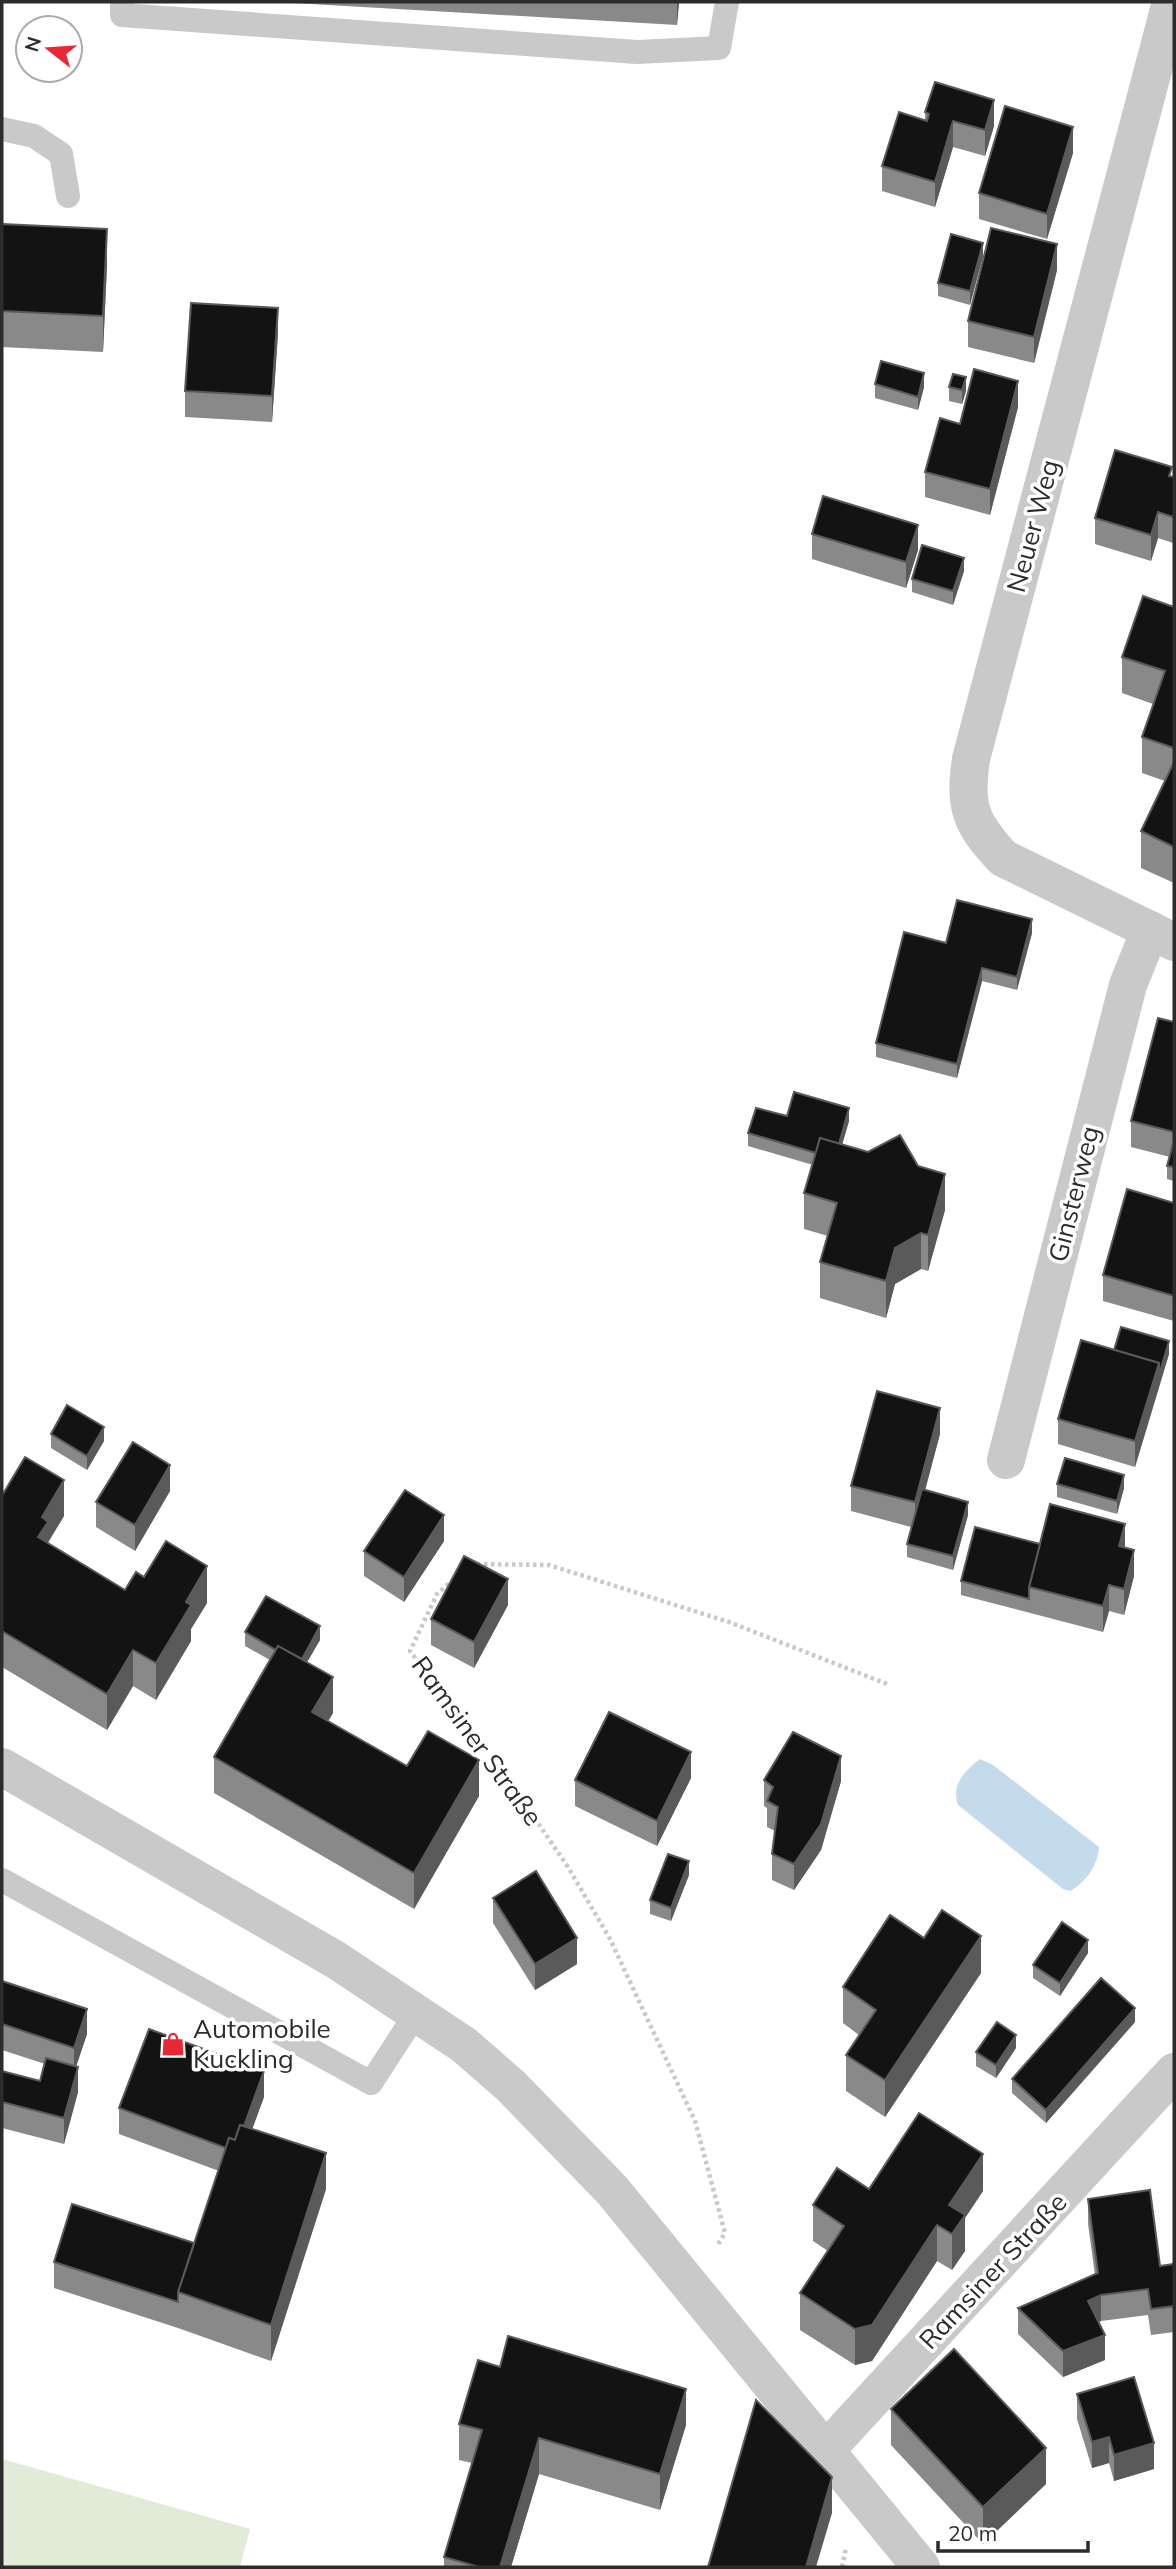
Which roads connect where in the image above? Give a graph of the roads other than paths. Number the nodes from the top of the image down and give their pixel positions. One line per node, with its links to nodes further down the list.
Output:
1 (122, 2): 2 (lane)
2 (727, 2)
3 (1171, 2): 6 (street, Neuer Weg)
4 (2, 129): 5 (lane)
5 (68, 195)
6 (1162, 936): 7 (street, Ginsterweg)
7 (1006, 1461)
8 (2, 1767): 10 (street)
9 (2, 1880): 10 (lane)
10 (417, 2012): 12 (street)
11 (1166, 2081): 12 (street, Ramsiner Straße)
12 (826, 2450): 13 (street)
13 (920, 2567)

